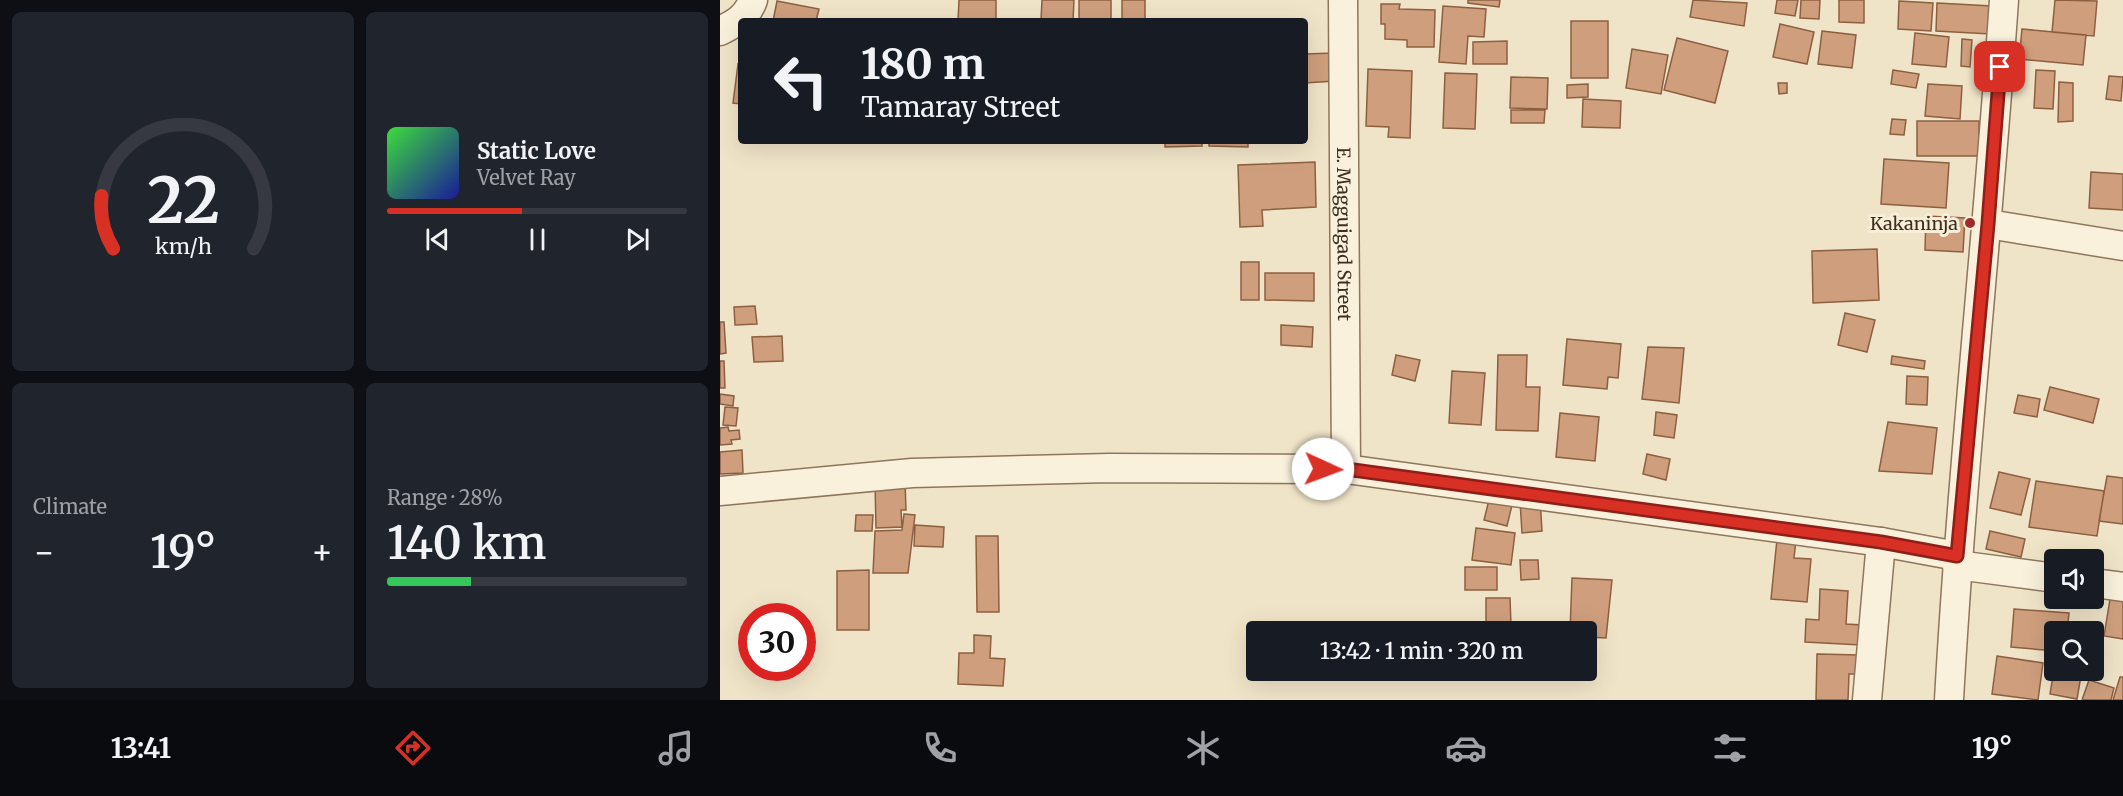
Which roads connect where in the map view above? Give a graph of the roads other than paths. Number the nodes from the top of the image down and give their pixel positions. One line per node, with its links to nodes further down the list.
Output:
1 (753, 0): 4 (street)
2 (1343, 0): 9 (street, E. Magguigad Street)
3 (2004, 0): 7 (street)
4 (742, 18)
5 (738, 22): 6 (street)
6 (720, 31)
7 (1988, 224): 8 (street); 12 (street)
8 (2123, 246)
9 (1346, 469): 10 (street); 11 (street)
10 (720, 492)
11 (1881, 542): 12 (street); 16 (street)
12 (1957, 561): 13 (street); 17 (street)
13 (2044, 576)
14 (2104, 584): 15 (street)
15 (2123, 587)
16 (1867, 700)
17 (1949, 700)

